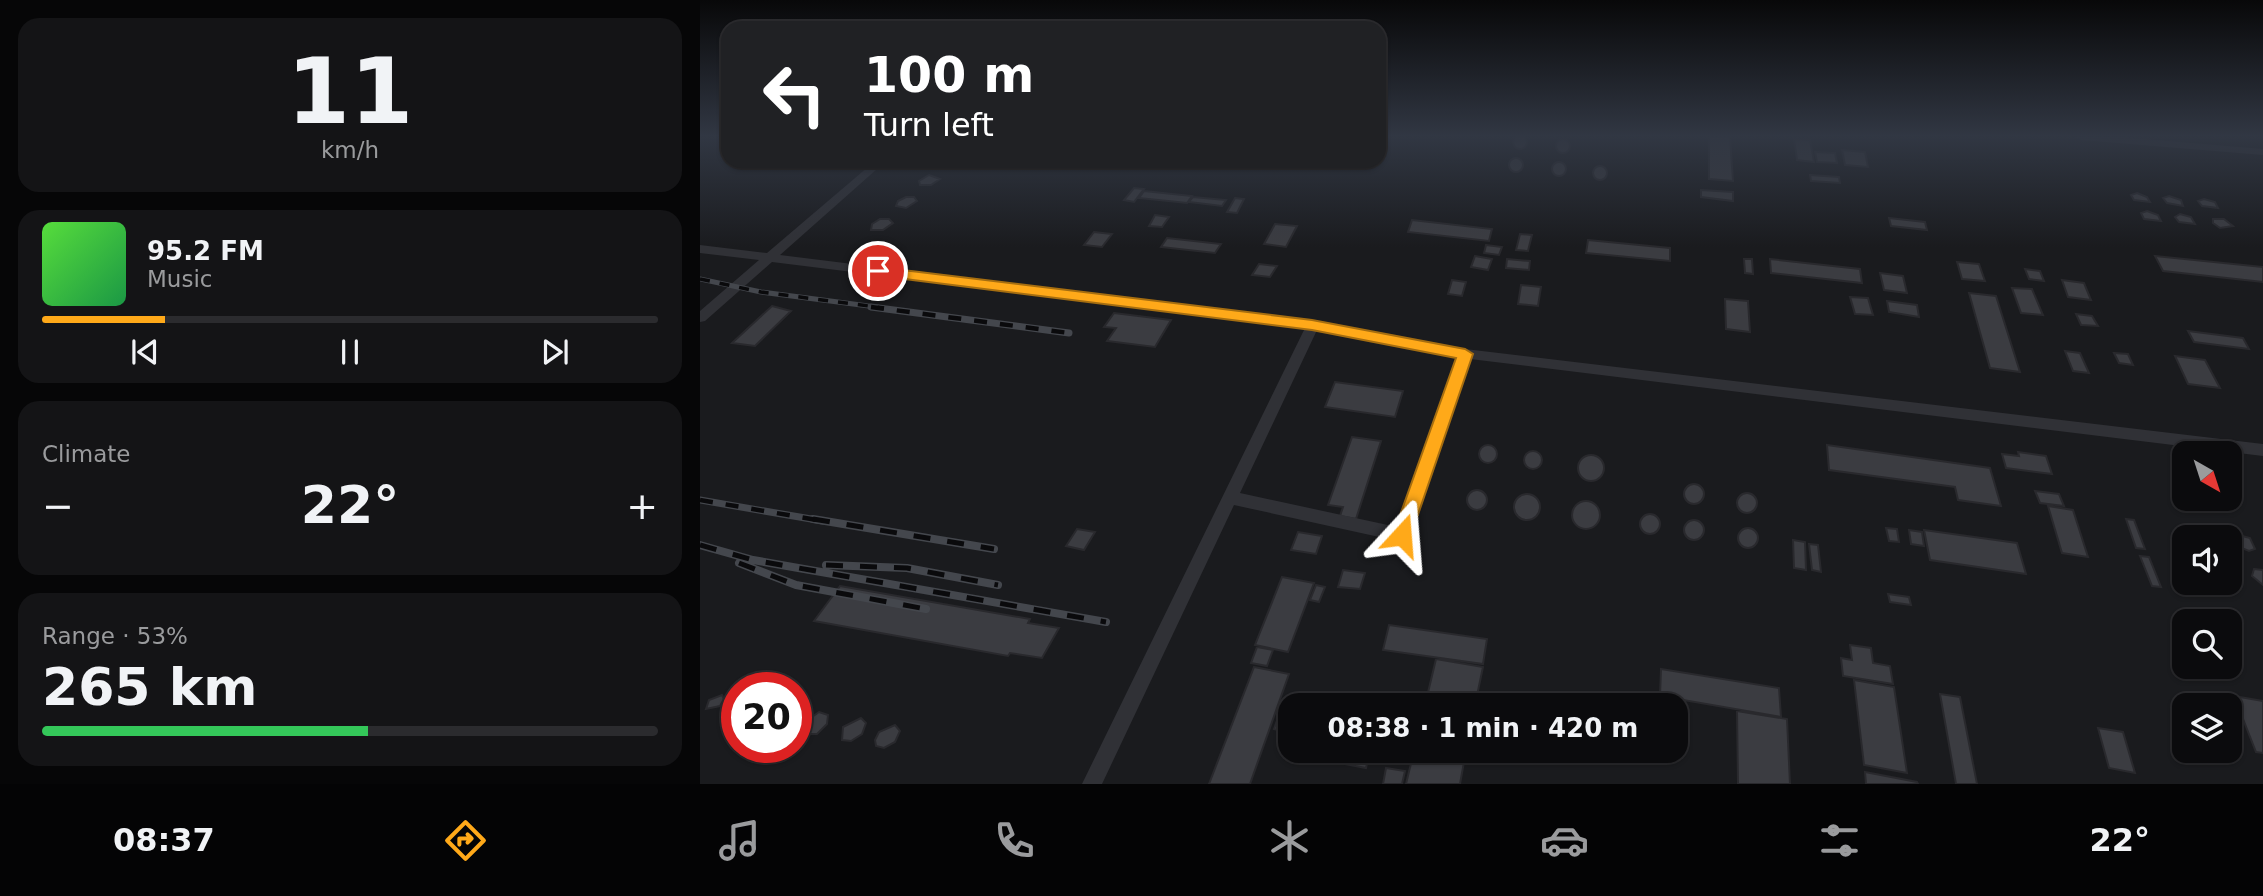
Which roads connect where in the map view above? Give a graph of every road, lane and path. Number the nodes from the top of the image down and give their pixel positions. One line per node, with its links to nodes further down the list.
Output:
1 (867, 174): 3 (lane)
2 (700, 249): 3 (lane)
3 (770, 258): 4 (lane); 5 (lane)
4 (700, 318)
5 (1312, 325): 6 (lane); 8 (lane)
6 (1465, 354): 7 (lane); 8 (lane)
7 (2263, 450)
8 (1229, 497): 9 (lane)
9 (1092, 784)

